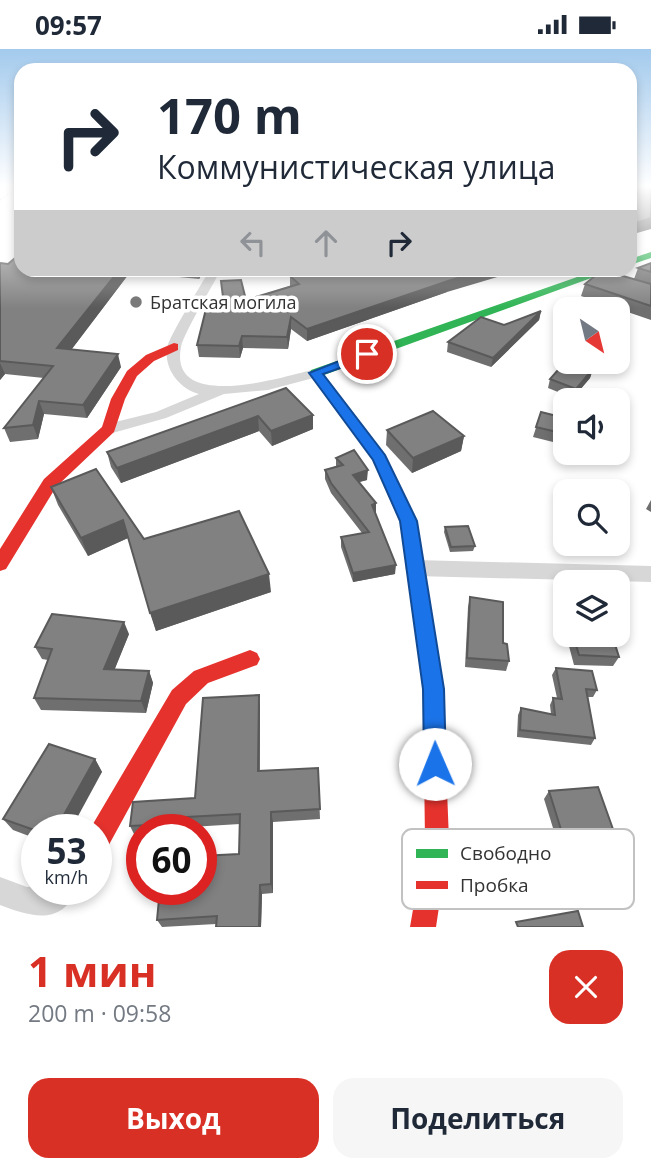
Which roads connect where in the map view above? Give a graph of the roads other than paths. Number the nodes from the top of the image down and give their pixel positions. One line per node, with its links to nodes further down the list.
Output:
1 (212, 277): 3 (street)
2 (602, 277): 4 (main road)
3 (174, 347): 5 (street); 6 (main road)
4 (316, 373): 5 (street); 8 (main road)
5 (223, 390): 6 (street)
6 (109, 429): 7 (main road)
7 (0, 563)
8 (415, 568): 9 (street); 12 (main road)
9 (651, 574)
10 (250, 659): 11 (main road)
11 (112, 815)
12 (437, 829)
13 (0, 891): 14 (street)
14 (21, 899)
15 (427, 909): 16 (main road)
16 (424, 927)

